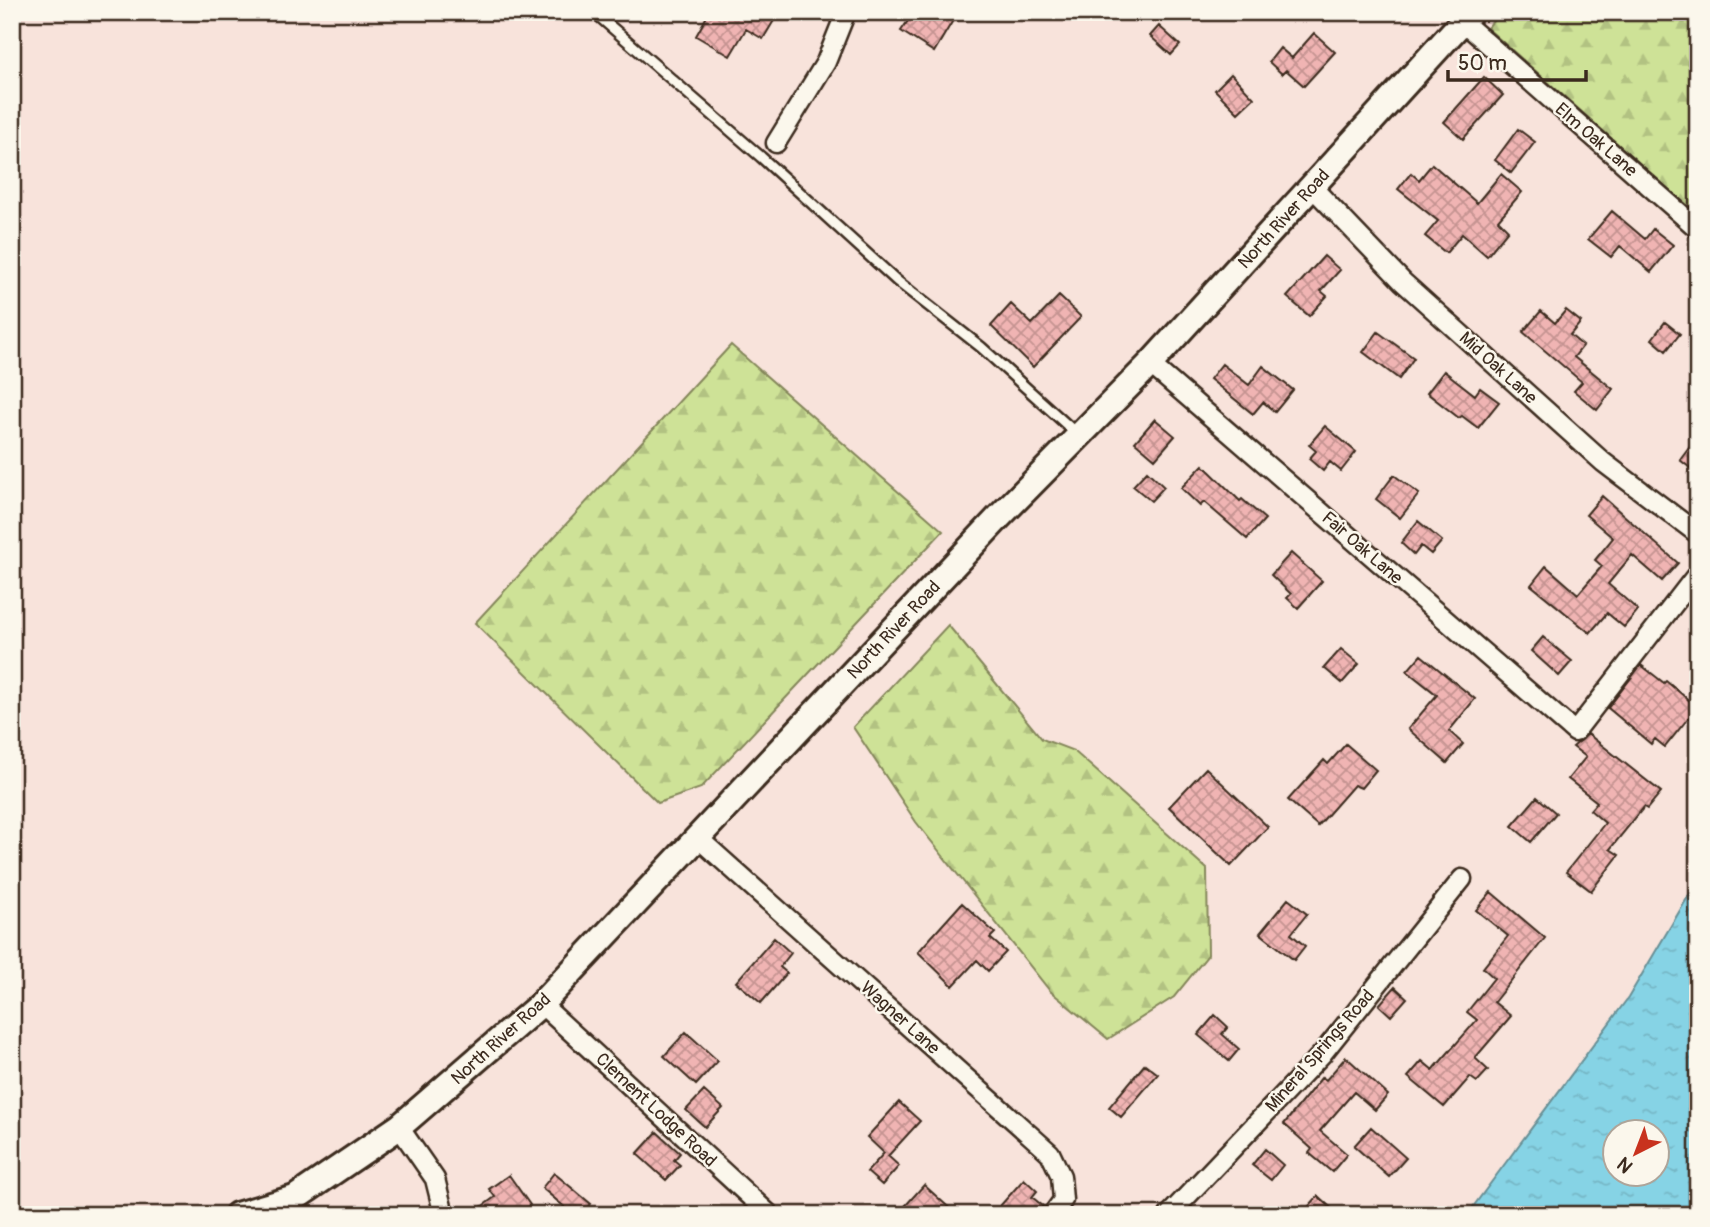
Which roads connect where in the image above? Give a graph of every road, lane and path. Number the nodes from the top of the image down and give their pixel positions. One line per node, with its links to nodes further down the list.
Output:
1 (594, 12): 8 (lane)
2 (846, 12): 4 (street)
3 (1467, 17): 5 (street, North River Road); 6 (street, Elm Oak Lane)
4 (776, 143)
5 (1312, 187): 7 (street, North River Road); 9 (street, Mid Oak Lane)
6 (1698, 229)
7 (1150, 364): 8 (street, North River Road); 10 (street, Fair Oak Lane)
8 (1078, 435): 11 (street, North River Road)
9 (1698, 534)
10 (1698, 573)
11 (698, 838): 13 (street, North River Road); 19 (street, Wagner Lane)
12 (1462, 879): 20 (street, Mineral Springs Road)
13 (541, 1004): 14 (street, North River Road); 18 (street, Clement Lodge Road)
14 (399, 1127): 15 (street, North River Road); 17 (street)
15 (296, 1206): 16 (street, North River Road)
16 (237, 1215)
17 (444, 1215)
18 (771, 1215)
19 (1052, 1215)
20 (1169, 1215)

